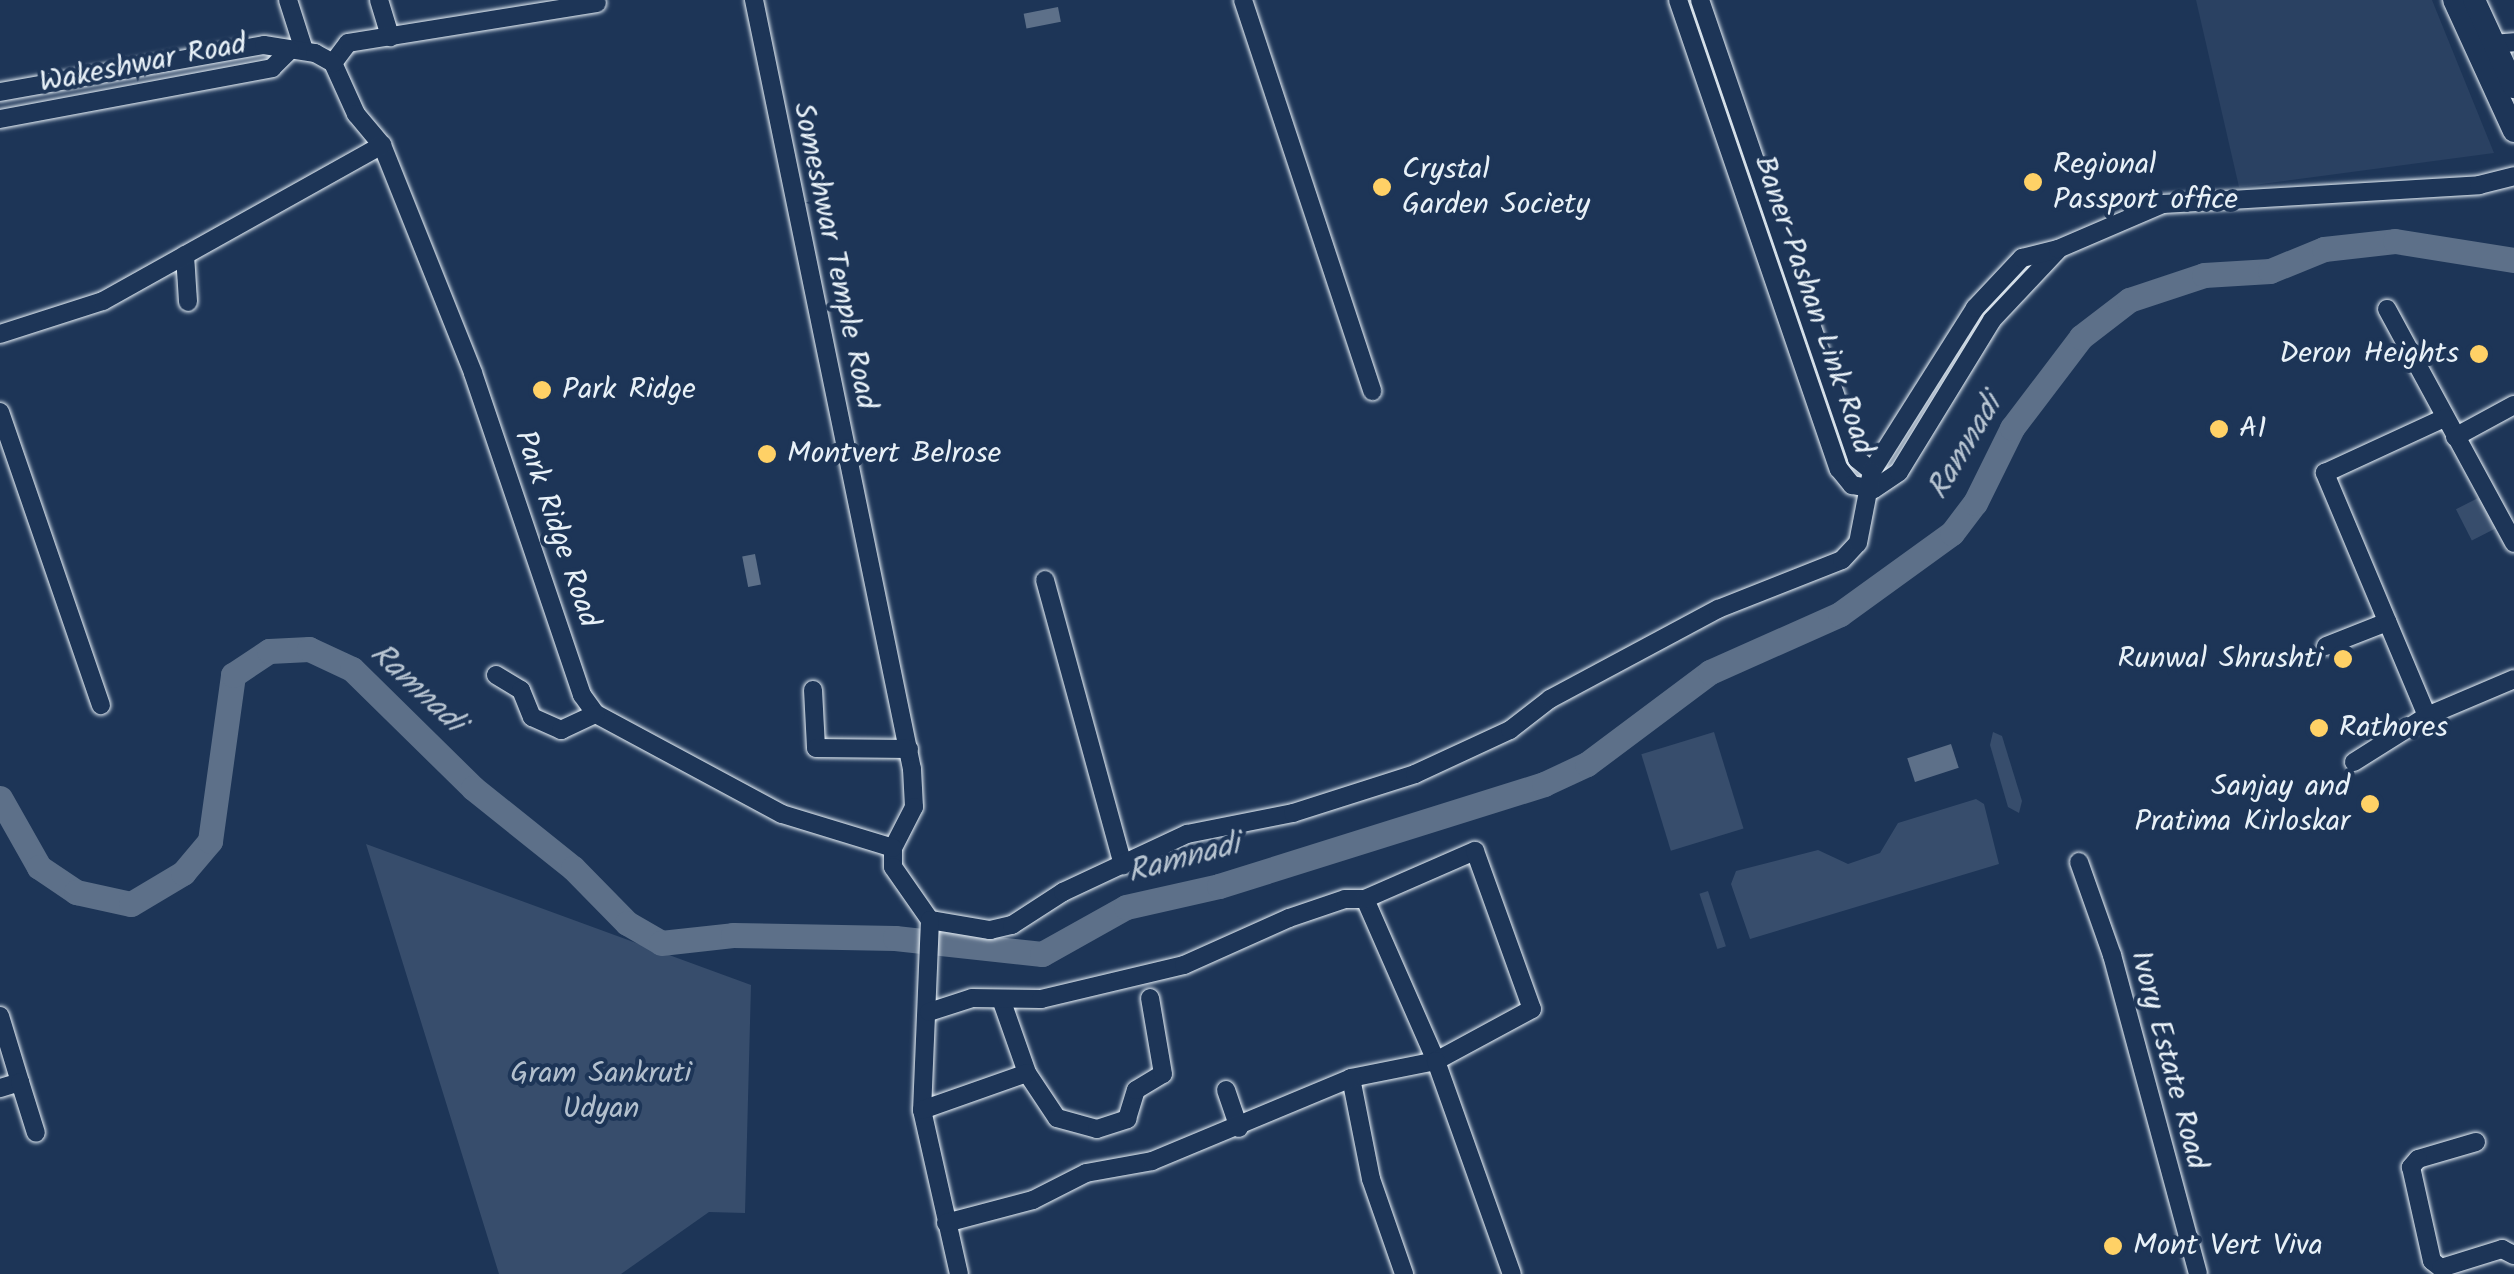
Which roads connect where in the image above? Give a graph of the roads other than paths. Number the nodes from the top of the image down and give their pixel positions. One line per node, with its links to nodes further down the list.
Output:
1 (288, 0): 12 (street)
2 (379, 0): 10 (street)
3 (754, 0): 44 (street, Someshwar Temple Road)
4 (1243, 0): 27 (street)
5 (1678, 0): 33 (street, Baner-Pashan Link Road)
6 (1700, 0): 32 (street, Baner-Pashan Link Road)
7 (2454, 0): 19 (main road)
8 (2474, 0): 11 (main road)
9 (597, 3): 10 (street)
10 (390, 38): 13 (street)
11 (2504, 43): 15 (main road)
12 (297, 50): 13 (street, Wakeshwar Road); 14 (street, Wakeshwar Road); 17 (street, Wakeshwar Road)
13 (333, 64): 20 (street, Park Ridge Road)
14 (89, 73): 16 (street, Wakeshwar Road); 17 (street)
15 (2514, 88)
16 (0, 92)
17 (94, 100): 18 (street, Wakeshwar Road)
18 (0, 119)
19 (2514, 132)
20 (382, 145): 23 (street); 42 (street, Park Ridge Road)
21 (2514, 176): 22 (street, Baner-Pashan Link Road)
22 (2058, 249): 32 (street, Baner-Pashan Link Road); 33 (street, Baner-Pashan Link Road)
23 (185, 255): 24 (street); 26 (street)
24 (188, 302)
25 (2387, 309): 30 (street)
26 (0, 334)
27 (1372, 391)
28 (2514, 406): 31 (street)
29 (0, 412): 41 (street)
30 (2444, 418): 31 (street); 36 (street)
31 (2455, 437): 34 (street)
32 (1872, 471): 33 (street)
33 (1865, 490): 48 (street)
34 (2514, 543)
35 (1045, 580): 48 (street)
36 (2387, 622): 37 (street); 43 (street)
37 (2326, 646)
38 (496, 675): 42 (street)
39 (2514, 678): 43 (street)
40 (813, 690): 44 (street)
41 (101, 705)
42 (596, 714): 46 (street)
43 (2427, 716): 45 (street)
44 (909, 749): 46 (street, Someshwar Temple Road)
45 (2354, 762)
46 (893, 848): 50 (street)
47 (2079, 862): 71 (street, Ivory Estate Road)
48 (1123, 866): 50 (street)
49 (1365, 899): 52 (street); 56 (street); 56 (street)
50 (930, 920): 53 (street)
51 (1150, 998): 57 (street)
52 (1001, 999): 53 (street); 57 (street)
53 (929, 1008): 62 (street)
54 (0, 1016): 55 (street)
55 (5, 1052): 59 (street)
56 (1436, 1060): 58 (street); 70 (street)
57 (1027, 1073): 62 (street)
58 (1351, 1078): 63 (street); 69 (street)
59 (20, 1082): 60 (street); 64 (street)
60 (0, 1088)
61 (1226, 1090): 63 (street)
62 (922, 1110): 66 (street)
63 (1239, 1128): 66 (street)
64 (36, 1133)
65 (2476, 1142): 67 (street)
66 (946, 1223): 68 (street)
67 (2514, 1255)
68 (958, 1274)
69 (1404, 1274)
70 (1512, 1274)
71 (2198, 1274)

